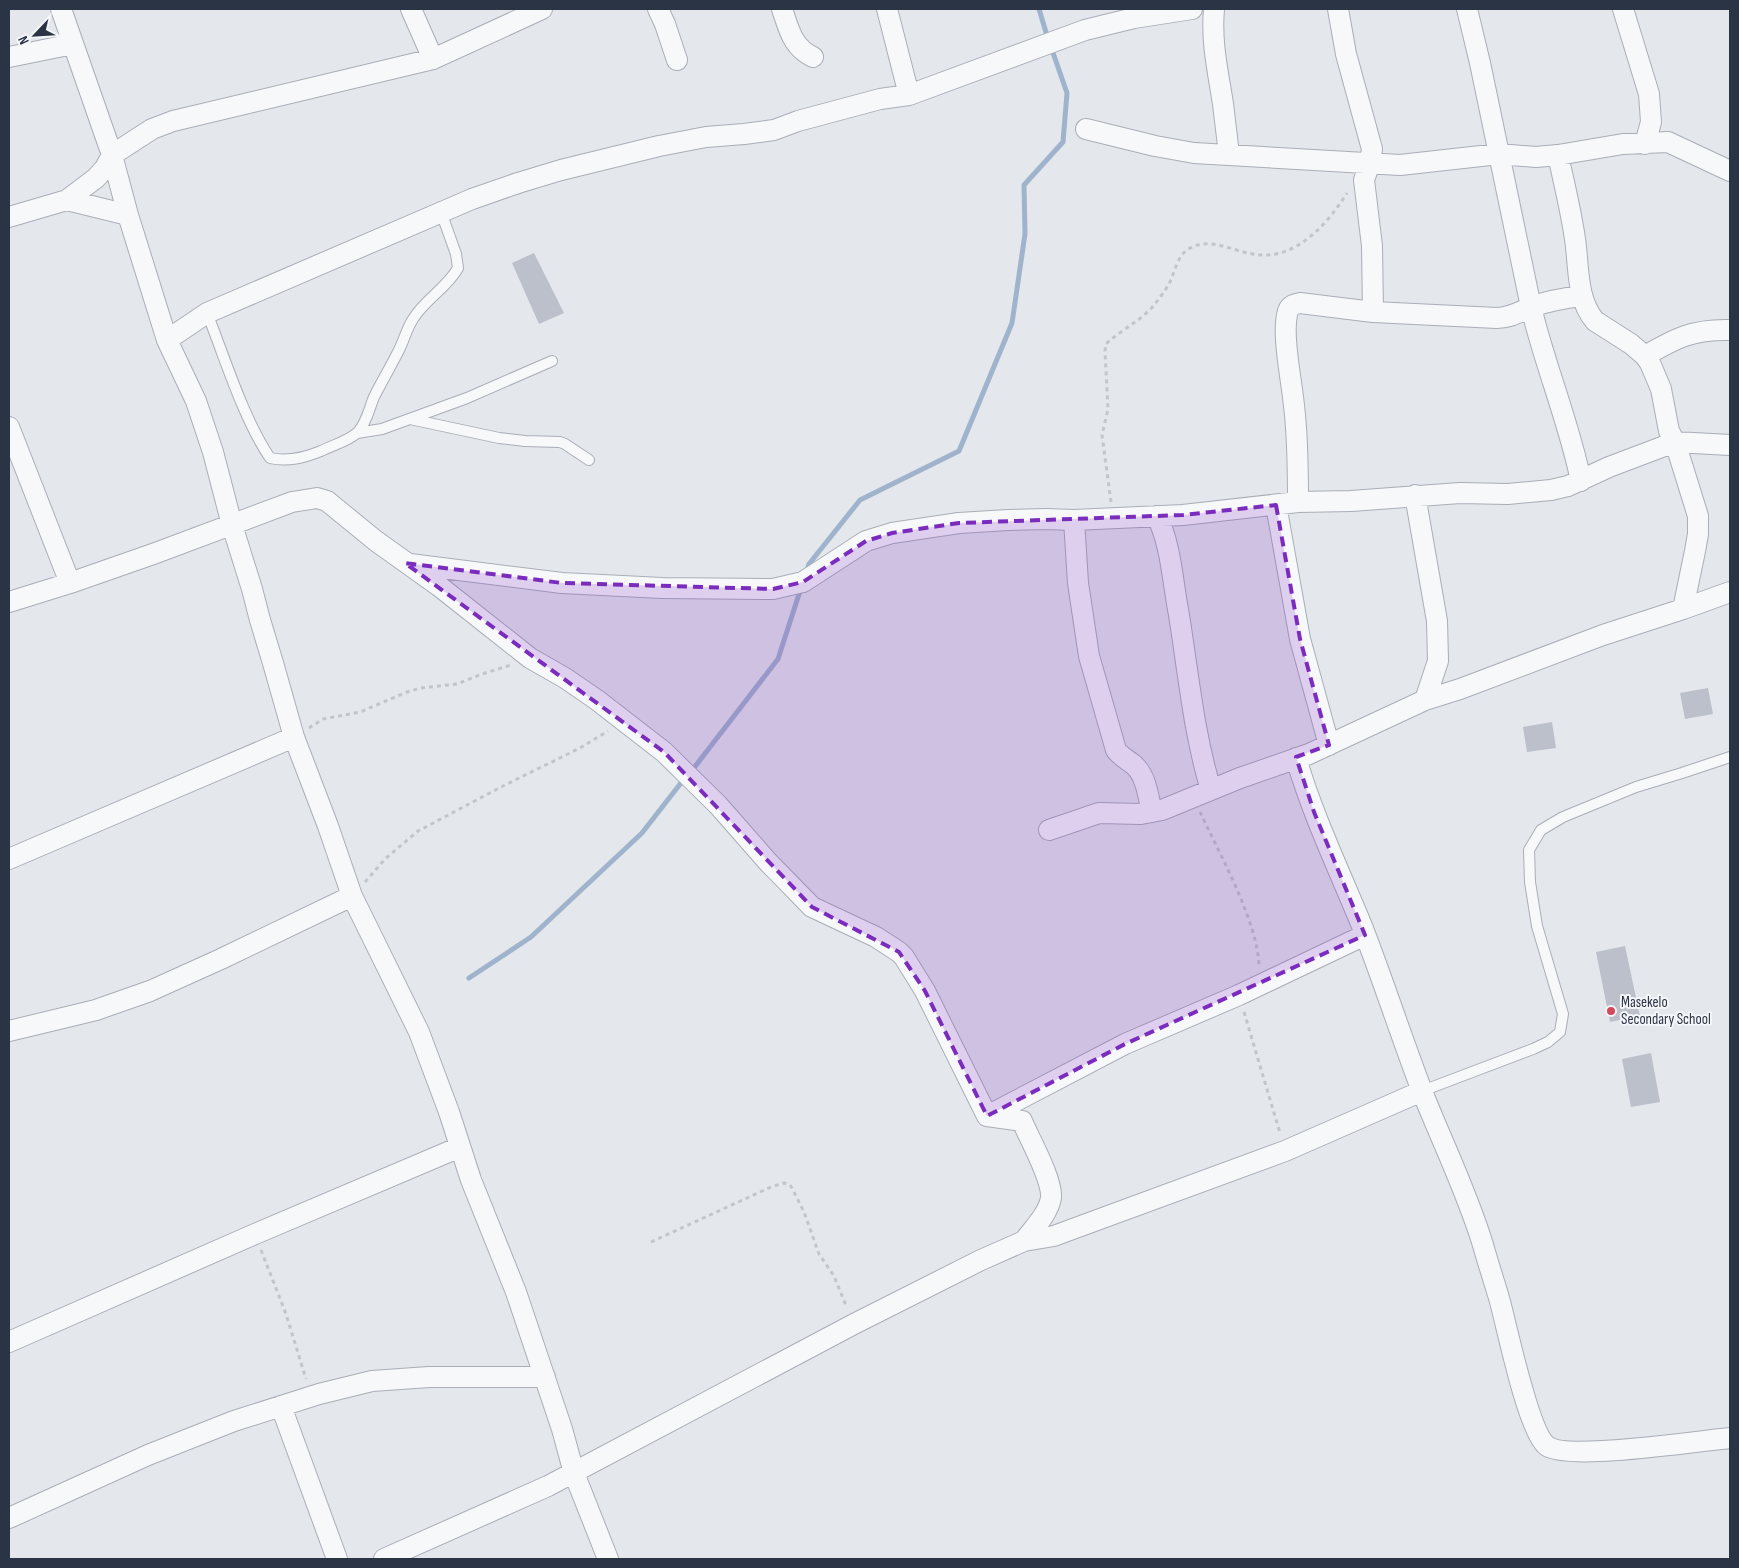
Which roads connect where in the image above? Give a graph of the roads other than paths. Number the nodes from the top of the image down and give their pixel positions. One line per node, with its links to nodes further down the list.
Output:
1 (411, 9): 16 (street)
2 (542, 9): 12 (street)
3 (658, 9): 17 (street)
4 (782, 9): 15 (street)
5 (887, 9): 18 (street)
6 (1192, 9): 18 (street)
7 (1214, 9): 21 (street)
8 (1338, 9): 25 (street)
9 (1467, 9): 22 (street)
10 (1623, 9): 20 (street)
11 (65, 10): 13 (street)
12 (507, 16): 16 (street)
13 (73, 44): 14 (street); 23 (street)
14 (9, 57)
15 (813, 57)
16 (433, 59): 23 (street)
17 (677, 60)
18 (909, 95): 28 (street)
19 (1086, 129): 21 (street)
20 (1645, 144): 24 (street); 26 (street)
21 (1229, 154): 25 (street)
22 (1499, 154): 24 (street); 25 (street); 32 (street)
23 (112, 155): 27 (street); 29 (street)
24 (1558, 155): 31 (street)
25 (1368, 167): 33 (street)
26 (1730, 171)
27 (67, 200): 29 (street); 30 (street)
28 (441, 212): 34 (street); 41 (lane)
29 (128, 215): 36 (street)
30 (9, 217)
31 (1582, 296): 32 (street); 37 (street)
32 (1531, 307): 33 (street); 45 (street)
33 (1373, 312): 47 (street)
34 (207, 313): 36 (street); 41 (lane)
35 (1730, 330): 37 (street)
36 (167, 340): 51 (street)
37 (1645, 356): 42 (street)
38 (552, 361): 39 (lane)
39 (409, 419): 41 (lane); 44 (lane)
40 (9, 427): 53 (street)
41 (357, 433)
42 (1675, 442): 43 (street); 45 (street); 56 (street)
43 (1730, 445)
44 (589, 460)
45 (1581, 480): 46 (street)
46 (1415, 495): 47 (street); 57 (street)
47 (1298, 502): 48 (street)
48 (1276, 505): 49 (street); 59 (street)
49 (1157, 516): 50 (street); 62 (street)
50 (1074, 520): 52 (street); 63 (street)
51 (232, 525): 52 (street); 53 (street); 58 (street)
52 (405, 563): 70 (street)
53 (70, 583): 55 (street)
54 (1730, 592): 56 (street)
55 (9, 602)
56 (1684, 609): 57 (street)
57 (1425, 700): 59 (street)
58 (294, 737): 65 (street); 66 (street)
59 (1329, 745): 61 (street)
60 (1730, 756): 69 (lane)
61 (1296, 758): 62 (street); 67 (street)
62 (1202, 794): 63 (street)
63 (1152, 812): 64 (street)
64 (1049, 830)
65 (9, 859)
66 (352, 896): 68 (street); 71 (street)
67 (1365, 934): 69 (street); 70 (street)
68 (9, 1031)
69 (1422, 1091): 72 (street); 76 (street)
70 (987, 1116): 72 (street)
71 (460, 1147): 73 (street); 74 (street)
72 (1024, 1241): 77 (street)
73 (9, 1342)
74 (545, 1377): 75 (street); 77 (street)
75 (281, 1406): 78 (street); 79 (street)
76 (1730, 1438)
77 (574, 1473): 80 (street); 81 (street)
78 (9, 1518)
79 (337, 1559)
80 (384, 1559)
81 (608, 1559)

